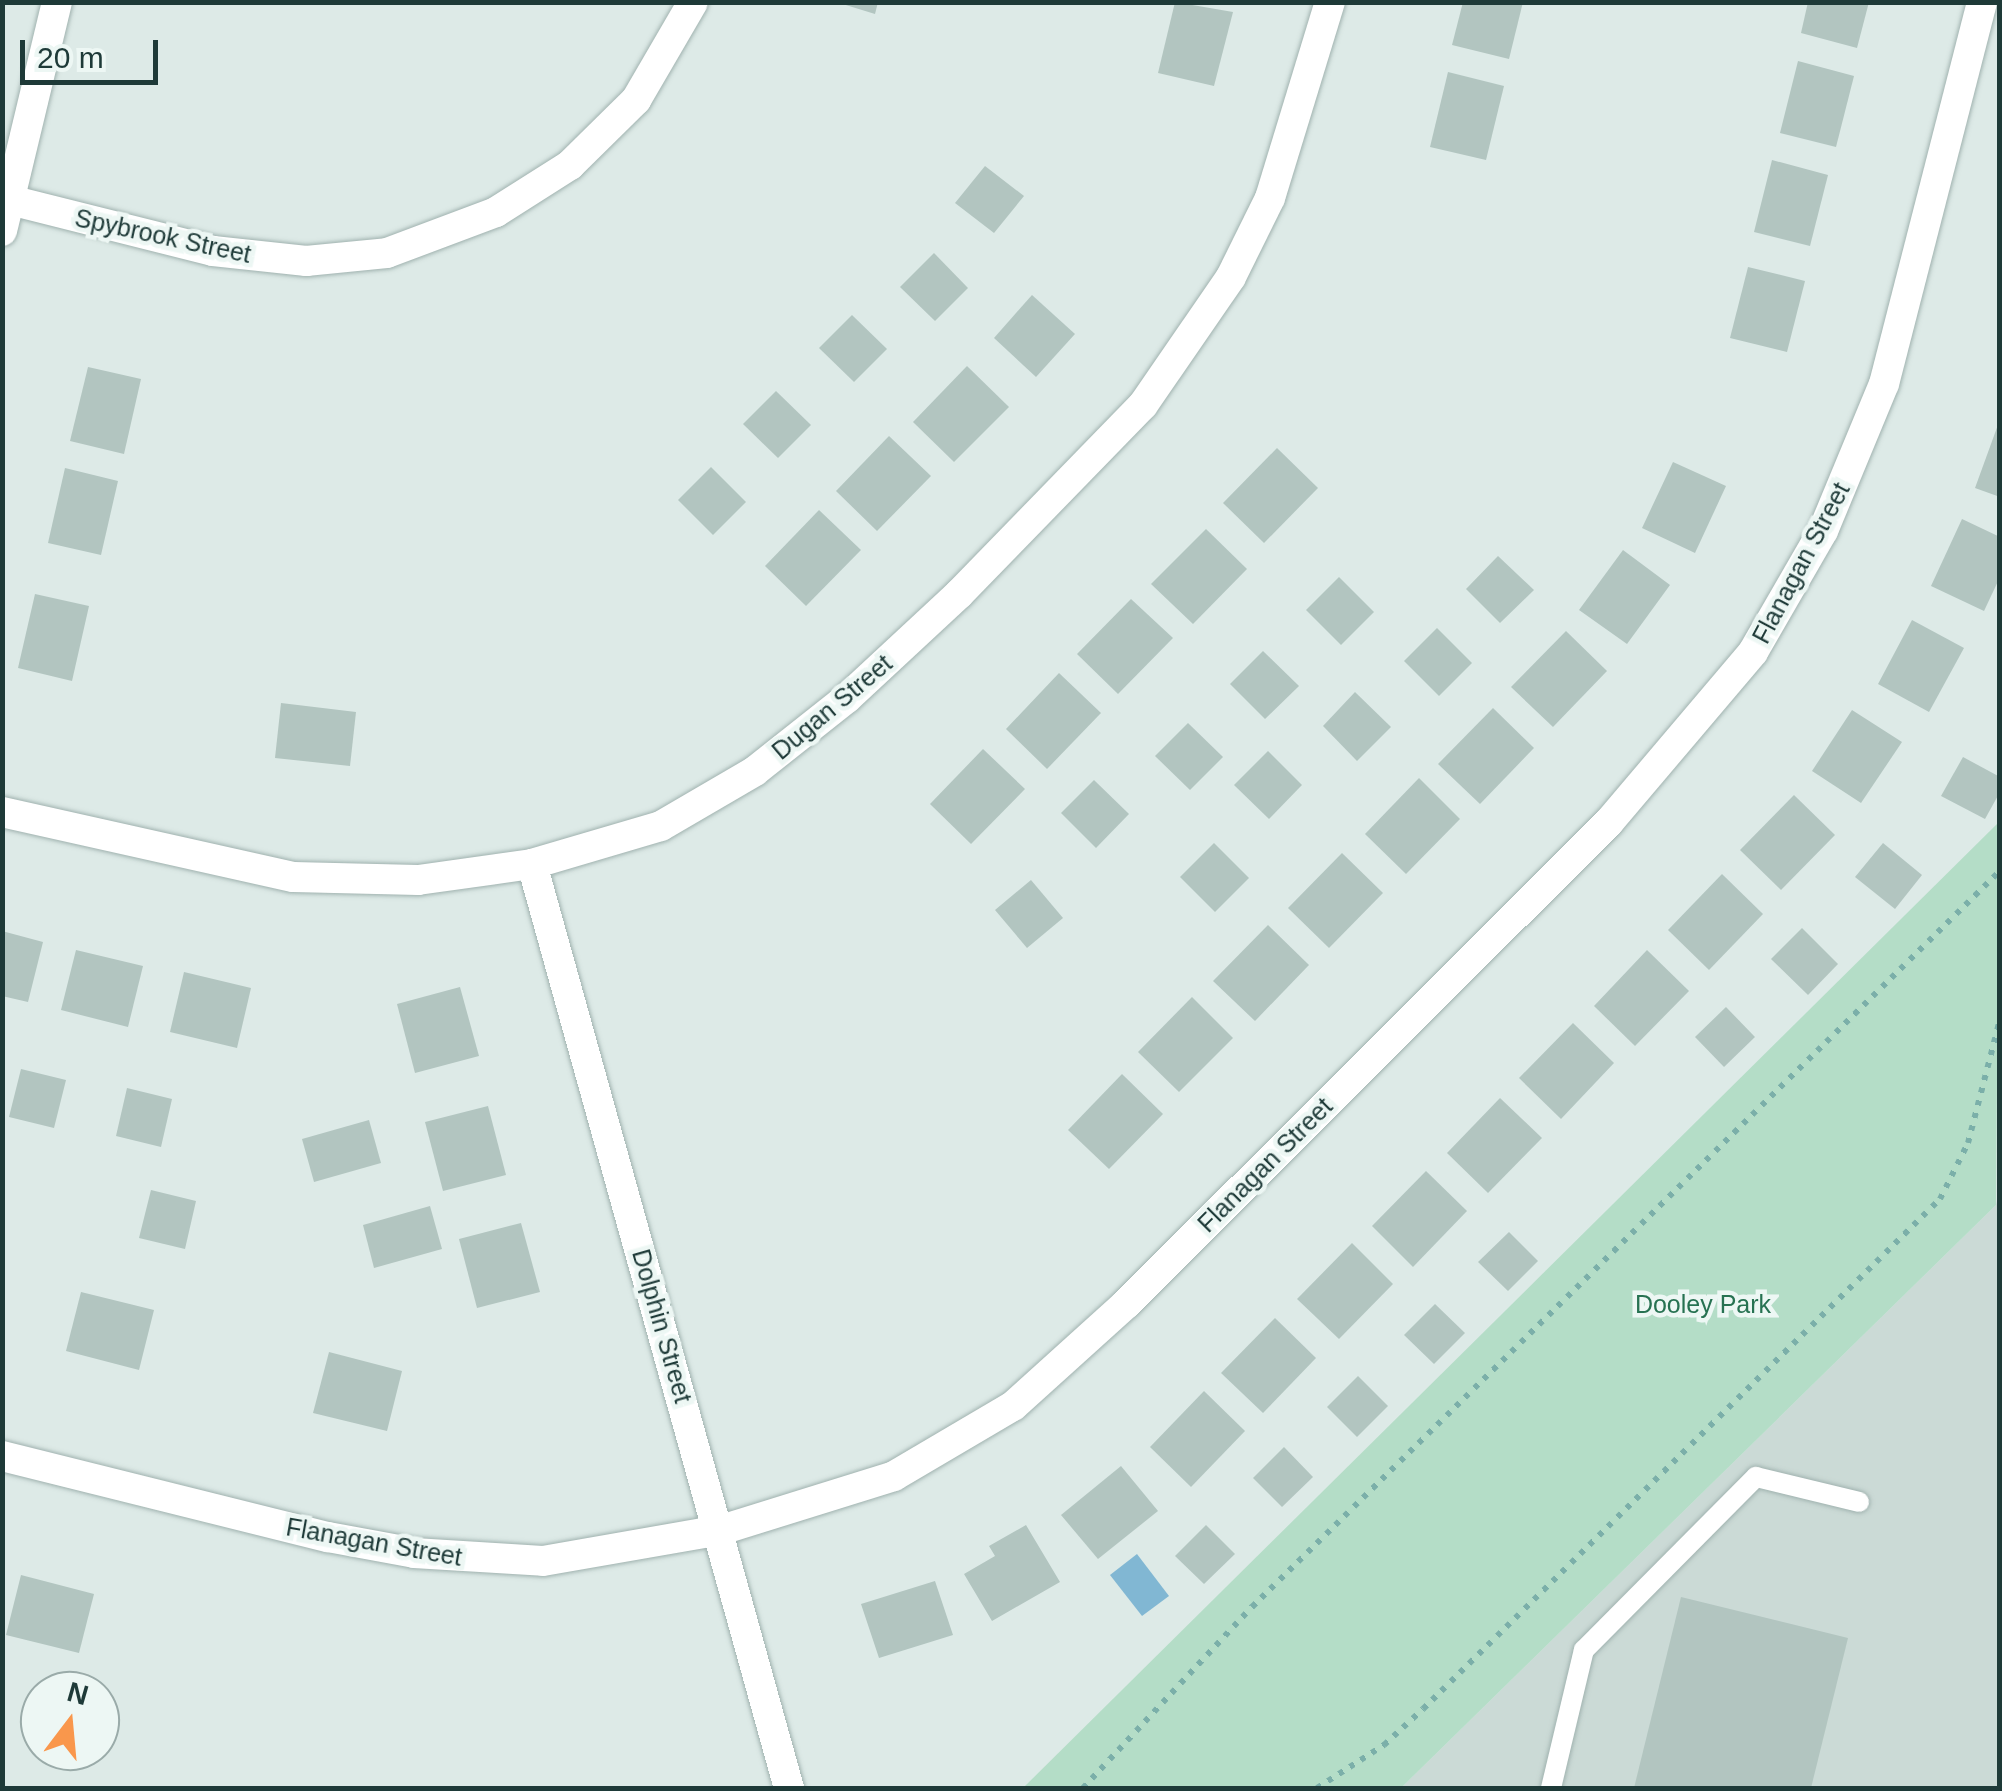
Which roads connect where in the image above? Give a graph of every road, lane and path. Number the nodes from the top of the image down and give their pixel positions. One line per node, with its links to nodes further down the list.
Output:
1 (58, 2): 5 (street)
2 (693, 2): 5 (street, Spybrook Street)
3 (1330, 2): 8 (street, Dugan Street)
4 (1982, 2): 13 (street, Flanagan Street)
5 (10, 200): 6 (street)
6 (2, 231)
7 (2, 812): 8 (street, Dugan Street)
8 (532, 864): 13 (street, Dolphin Street)
9 (2000, 871): 15 (path)
10 (2000, 1018): 16 (path)
11 (2, 1456): 13 (street, Flanagan Street)
12 (1859, 1502): 17 (lane)
13 (721, 1530): 14 (street, Dolphin Street)
14 (789, 1788)
15 (1083, 1788)
16 (1317, 1788)
17 (1551, 1788)

